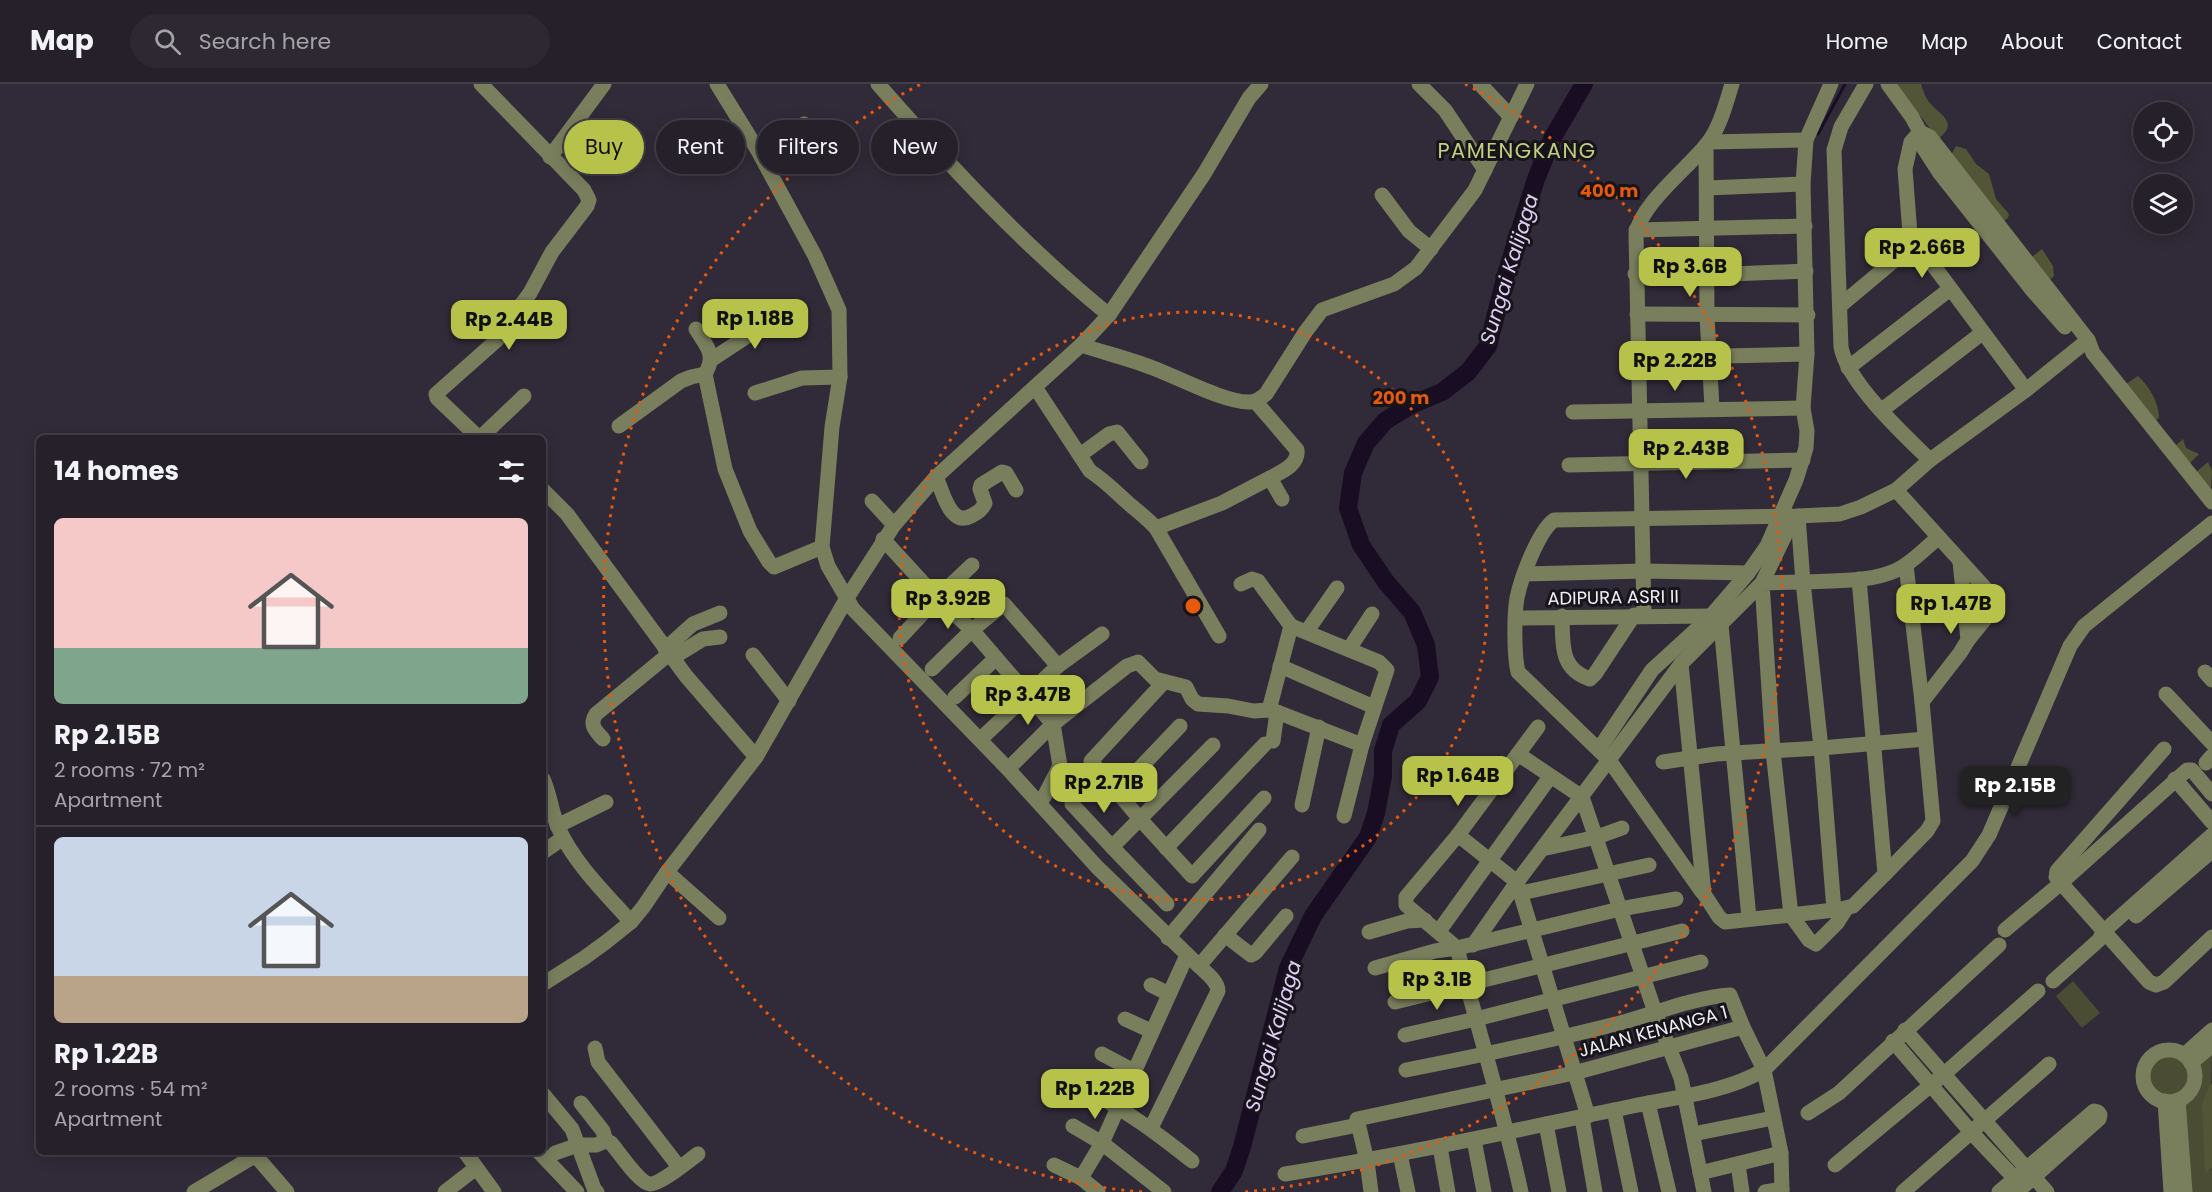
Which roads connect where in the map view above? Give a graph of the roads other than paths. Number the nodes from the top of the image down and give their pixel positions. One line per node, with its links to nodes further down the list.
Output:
1 (481, 84): 18 (street)
2 (604, 84): 18 (street)
3 (717, 84): 17 (street)
4 (878, 84): 36 (street)
5 (1261, 84): 36 (street)
6 (1419, 84): 19 (street)
7 (1480, 84): 13 (street)
8 (1527, 84): 13 (street)
9 (1732, 84): 16 (street)
10 (1831, 84): 15 (street)
11 (1866, 84): 33 (street)
12 (1888, 84): 14 (street)
13 (1510, 117): 19 (street)
14 (1920, 132): 27 (street); 42 (street)
15 (1806, 140): 16 (street); 21 (street)
16 (1707, 144): 22 (street); 26 (street)
17 (757, 149)
18 (550, 157): 60 (street)
19 (1485, 170): 28 (street)
20 (771, 174): 48 (street)
21 (1803, 184): 22 (street); 24 (street)
22 (1707, 188): 25 (street)
23 (1382, 195): 28 (street)
24 (1805, 226): 25 (street); 29 (street)
25 (1707, 227): 26 (street); 31 (street)
26 (1636, 230): 30 (street)
27 (1915, 243): 32 (street); 33 (street)
28 (1431, 249): 53 (street)
29 (1806, 271): 31 (street); 37 (street)
30 (1635, 274): 31 (street); 34 (street)
31 (1707, 275): 38 (street)
32 (1950, 289): 40 (street); 47 (street)
33 (1841, 304): 47 (street)
34 (1637, 314): 38 (street); 44 (street)
35 (785, 315): 46 (street)
36 (1109, 315): 41 (street)
37 (1808, 315): 38 (street); 43 (street)
38 (1707, 316): 45 (street)
39 (696, 329): 46 (street)
40 (1982, 333): 50 (street); 57 (street)
41 (1081, 345): 49 (street); 53 (street)
42 (2088, 346): 50 (street); 75 (street)
43 (1807, 354): 45 (street); 55 (street)
44 (1638, 358): 45 (street); 56 (street)
45 (1710, 358): 54 (street)
46 (708, 367): 59 (street); 83 (street)
47 (1848, 368): 57 (street)
48 (840, 377): 51 (street); 83 (street)
49 (1035, 387): 62 (street); 68 (street)
50 (2026, 390): 64 (street)
51 (755, 393)
52 (524, 396): 61 (street)
53 (1255, 401): 69 (street)
54 (1712, 408): 55 (street); 56 (street)
55 (1803, 408): 63 (street)
56 (1639, 410): 58 (street); 66 (street)
57 (1882, 410): 64 (street)
58 (1573, 412)
59 (619, 426)
60 (477, 435)
61 (483, 435)
62 (1080, 455): 65 (street); 80 (street)
63 (1803, 460): 66 (street); 76 (street)
64 (1930, 460): 71 (street)
65 (1141, 462)
66 (1641, 464): 67 (street); 77 (street)
67 (1569, 465)
68 (936, 477): 70 (street); 79 (street)
69 (1270, 478): 73 (street); 80 (street)
70 (1016, 490)
71 (1896, 490): 76 (street); 81 (street)
72 (546, 493): 112 (street)
73 (1282, 499)
74 (872, 501): 79 (street)
75 (2212, 502)
76 (1790, 516): 77 (street); 88 (street); 91 (street); 92 (street)
77 (1643, 517): 87 (street); 89 (street)
78 (2212, 523): 239 (street)
79 (894, 525): 82 (street)
80 (1156, 528): 107 (street)
81 (1938, 538): 84 (street); 86 (street)
82 (883, 539): 95 (street); 96 (street)
83 (822, 547): 95 (street)
84 (1960, 562): 110 (street); 110 (street)
85 (972, 565): 96 (street)
86 (1906, 565): 90 (street); 124 (street)
87 (1644, 571): 88 (street); 89 (street); 99 (street)
88 (1748, 573): 102 (street)
89 (1524, 574): 101 (street)
90 (1859, 579): 91 (street); 135 (street)
91 (1803, 582): 92 (street); 138 (street)
92 (1762, 583): 102 (street); 140 (street)
93 (1241, 584): 103 (street)
94 (1336, 588): 105 (street)
95 (847, 598): 123 (street); 202 (street)
96 (937, 598): 104 (street); 109 (street)
97 (720, 613): 112 (street)
98 (1372, 614): 111 (street)
99 (1639, 615): 100 (street, ADIPURA ASRI II); 100 (street); 102 (street, ADIPURA ASRI II)
100 (1562, 616): 101 (street, ADIPURA ASRI II)
101 (1516, 618): 143 (street)
102 (1716, 620): 115 (street); 142 (street); 143 (street)
103 (1292, 626): 105 (street); 117 (street)
104 (972, 630): 114 (street); 116 (street); 118 (street)
105 (1307, 631): 111 (street)
106 (1102, 634): 116 (street)
107 (1219, 636)
108 (720, 637): 112 (street)
109 (900, 638)
110 (1968, 640): 124 (street)
111 (1349, 649): 125 (street)
112 (669, 654): 132 (street); 144 (street)
113 (753, 655): 123 (street)
114 (996, 658): 120 (street); 122 (street)
115 (1681, 664): 143 (street); 145 (street)
116 (1058, 666): 120 (street)
117 (1280, 666): 125 (street); 126 (street)
118 (932, 669)
119 (1164, 682): 126 (street); 127 (street); 151 (street)
120 (1028, 693): 127 (street); 131 (street)
121 (2166, 694): 134 (street)
122 (955, 697)
123 (789, 701): 144 (street)
124 (1922, 702): 133 (street)
125 (1374, 707): 137 (street)
126 (1273, 711): 130 (street); 172 (street)
127 (1053, 724): 147 (street); 153 (street)
128 (1180, 726): 151 (street)
129 (1538, 727): 141 (street)
130 (1319, 728): 137 (street); 158 (street)
131 (986, 734)
132 (603, 739)
133 (1925, 739): 135 (street); 180 (street)
134 (2212, 743)
135 (1873, 744): 138 (street); 180 (street)
136 (1214, 745): 161 (street)
137 (1362, 745): 160 (street)
138 (1821, 748): 140 (street); 187 (street)
139 (2164, 749): 159 (street)
140 (1773, 751): 142 (street); 188 (street)
141 (1518, 754): 148 (street); 167 (street)
142 (1734, 754): 145 (street); 191 (street)
143 (1604, 755): 154 (street); 183 (street)
144 (756, 758): 178 (street)
145 (1690, 758): 146 (street); 183 (street)
146 (1663, 762)
147 (1013, 764)
148 (1550, 777): 154 (street); 176 (street)
149 (2175, 779): 152 (street); 162 (street); 163 (street)
150 (546, 788): 166 (street)
151 (1117, 792): 161 (street)
152 (2212, 794)
153 (1044, 796)
154 (1582, 797): 169 (street); 173 (street)
155 (1264, 798): 172 (street)
156 (606, 802): 166 (street)
157 (1071, 804): 170 (street)
158 (1302, 805)
159 (2111, 811): 163 (street); 181 (street)
160 (1344, 816)
161 (1140, 819): 170 (street); 172 (street)
162 (2212, 822)
163 (2123, 825): 181 (street)
164 (1622, 828): 169 (street)
165 (1259, 830): 202 (street)
166 (560, 832): 171 (street); 193 (street)
167 (1458, 835): 176 (street); 192 (street)
168 (2212, 835): 200 (street)
169 (1597, 837): 173 (street); 179 (street)
170 (1112, 847): 185 (street)
171 (546, 848)
172 (1166, 848)
173 (1542, 849): 182 (street)
174 (2212, 851): 200 (street)
175 (1292, 857): 199 (street)
176 (1491, 860): 182 (street); 196 (street)
177 (1649, 865): 179 (street)
178 (667, 872): 190 (street); 193 (street)
179 (1609, 873): 182 (street); 186 (street)
180 (1885, 874): 187 (street)
181 (2061, 883): 195 (street); 200 (street)
182 (1519, 887): 194 (street); 204 (street)
183 (1704, 894): 191 (street)
184 (1676, 899): 186 (street)
185 (1167, 904)
186 (1620, 909): 194 (street); 203 (street)
187 (1840, 910): 188 (street); 188 (street)
188 (1791, 915): 191 (street)
189 (1286, 916): 199 (street)
190 (719, 918)
191 (1749, 918)
192 (1425, 920): 196 (street); 198 (street)
193 (631, 922): 214 (street)
194 (1533, 930): 204 (street); 210 (street)
195 (2005, 930)
196 (1439, 931): 206 (street)
197 (1682, 931): 203 (street)
198 (1369, 932)
199 (1226, 935): 209 (street)
200 (2104, 937): 201 (street); 213 (street)
201 (2212, 937)
202 (1168, 938): 207 (street)
203 (1632, 943): 210 (street); 212 (street)
204 (1473, 945): 206 (street)
205 (1999, 945): 225 (street)
206 (1457, 948): 211 (street); 215 (street)
207 (1187, 955): 209 (street); 218 (street)
208 (1701, 962): 212 (street)
209 (1199, 966): 260 (street)
210 (1544, 966): 215 (street); 219 (street)
211 (1375, 968)
212 (1643, 977): 219 (street); 221 (street)
213 (2053, 981)
214 (546, 982)
215 (1465, 983): 220 (street); 223 (street)
216 (1151, 985): 218 (street)
217 (2038, 991): 242 (street)
218 (1168, 993): 227 (street)
219 (1554, 1000): 223 (street); 229 (street)
220 (1395, 1002)
221 (1655, 1012): 224 (street); 229 (street); 233 (street)
222 (1125, 1019): 227 (street)
223 (1476, 1019): 228 (street); 235 (street)
224 (1743, 1027): 233 (street, JALAN KENANGA 1); 239 (street)
225 (1905, 1030): 230 (street); 242 (street)
226 (2212, 1030): 236 (street)
227 (1151, 1031): 240 (street)
228 (1404, 1035)
229 (1563, 1036): 235 (street); 241 (street)
230 (1893, 1041): 243 (street); 253 (street)
231 (2212, 1044): 236 (street)
232 (595, 1047): 282 (street)
233 (1669, 1047): 241 (street, JALAN KENANGA 1); 246 (street)
234 (1102, 1054): 240 (street)
235 (1487, 1054): 238 (street); 245 (street)
236 (2187, 1059): 248 (street); 248 (street)
237 (2049, 1064): 256 (street)
238 (1406, 1070)
239 (1764, 1070): 246 (street); 255 (street)
240 (1134, 1071): 251 (street)
241 (1574, 1073): 245 (street, JALAN KENANGA 1); 254 (street)
242 (1943, 1076): 243 (street); 256 (street)
243 (1931, 1086): 261 (street); 281 (street)
244 (1087, 1090): 251 (street)
245 (1497, 1090): 257 (street, JALAN KENANGA 1); 262 (street)
246 (1686, 1096): 250 (street); 263 (street)
247 (546, 1097): 265 (street)
248 (2171, 1100): 312 (street); 313 (street)
249 (581, 1103): 267 (street)
250 (1648, 1103): 252 (street); 305 (street)
251 (1118, 1106): 260 (street); 268 (street)
252 (1614, 1110): 254 (street); 304 (street)
253 (1808, 1113)
254 (1585, 1117): 258 (street); 303 (street)
255 (1773, 1118): 263 (street); 270 (street)
256 (1983, 1121): 261 (street); 287 (street)
257 (1358, 1125): 264 (street, JALAN KENANGA 1); 278 (street)
258 (1546, 1125): 262 (street); 302 (street)
259 (1073, 1126): 268 (street)
260 (1151, 1128): 277 (street)
261 (1971, 1132): 287 (street); 309 (street)
262 (1508, 1133): 266 (street); 301 (street)
263 (1694, 1134): 284 (street)
264 (1303, 1136)
265 (575, 1139): 267 (street); 276 (street); 294 (street)
266 (1474, 1140): 269 (street); 300 (street)
267 (606, 1142): 282 (street)
268 (1101, 1143): 286 (street); 296 (street)
269 (1440, 1147): 272 (street); 299 (street)
270 (1781, 1153): 279 (street); 288 (street)
271 (698, 1154): 282 (street)
272 (1400, 1154): 278 (street); 298 (street)
273 (255, 1155): 289 (street)
274 (259, 1155): 290 (street)
275 (467, 1155): 283 (street)
276 (547, 1155): 293 (street)
277 (1192, 1161)
278 (1367, 1161): 285 (street); 297 (street)
279 (1738, 1164): 284 (street); 307 (street)
280 (1054, 1165): 286 (street)
281 (1835, 1165)
282 (679, 1167)
283 (476, 1168): 291 (street); 292 (street)
284 (1701, 1173): 306 (street)
285 (1285, 1174)
286 (1081, 1178): 295 (street)
287 (2023, 1183): 287 (street); 310 (street); 311 (street)
288 (1782, 1190): 308 (street)
289 (194, 1192)
290 (286, 1192)
291 (445, 1192)
292 (494, 1192)
293 (576, 1192)
294 (596, 1192)
295 (1098, 1192)
296 (1164, 1192)
297 (1371, 1192)
298 (1408, 1192)
299 (1448, 1192)
300 (1484, 1192)
301 (1521, 1192)
302 (1559, 1192)
303 (1595, 1192)
304 (1630, 1192)
305 (1669, 1192)
306 (1704, 1192)
307 (1742, 1192)
308 (1765, 1192)
309 (1903, 1192)
310 (2000, 1192)
311 (2047, 1192)
312 (2171, 1192)
313 (2185, 1192)

